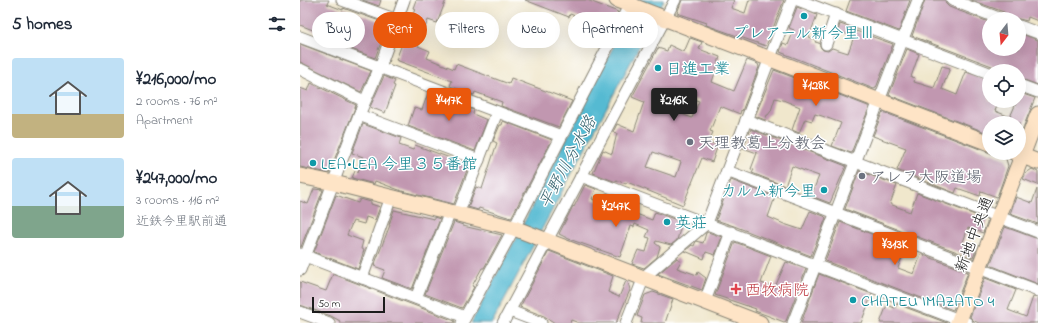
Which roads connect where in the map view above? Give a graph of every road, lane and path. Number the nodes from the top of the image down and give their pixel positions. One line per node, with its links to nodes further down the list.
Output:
1 (342, 0): 9 (street)
2 (404, 0): 10 (street)
3 (675, 0): 13 (street)
4 (792, 0): 20 (street)
5 (798, 0): 12 (street)
6 (918, 0): 17 (street)
7 (952, 0): 11 (street)
8 (626, 2): 13 (street); 32 (street)
9 (375, 12)
10 (400, 12)
11 (983, 12)
12 (836, 14): 17 (street); 18 (street)
13 (665, 19): 20 (street); 42 (street)
14 (1026, 29): 15 (street)
15 (1038, 33)
16 (300, 37): 21 (street)
17 (902, 39): 23 (street); 26 (street)
18 (826, 44)
19 (387, 48): 21 (street)
20 (769, 58): 26 (street); 31 (street)
21 (380, 67): 27 (street); 28 (street)
22 (300, 69): 27 (street)
23 (982, 70)
24 (1026, 88): 25 (street)
25 (1038, 92)
26 (878, 100): 34 (street); 38 (street)
27 (364, 101): 30 (street)
28 (497, 112): 32 (street); 36 (street)
29 (1038, 114): 33 (street, 新地中央通)
30 (359, 115): 36 (street); 43 (street)
31 (746, 120): 38 (street); 40 (street)
32 (561, 136): 49 (street)
33 (1026, 138)
34 (982, 140)
35 (1026, 157): 39 (street)
36 (479, 160): 45 (street)
37 (1016, 160): 47 (street, 新地中央通)
38 (856, 161): 46 (street); 47 (street)
39 (1038, 162)
40 (727, 171): 46 (street); 48 (street)
41 (300, 176): 43 (street)
42 (581, 176): 48 (street); 52 (street)
43 (334, 183): 44 (street); 53 (street)
44 (392, 197): 45 (street); 58 (street)
45 (454, 213): 49 (street); 60 (street)
46 (836, 214): 54 (street); 55 (street)
47 (999, 217): 51 (street); 55 (street, 新地中央通)
48 (707, 223): 50 (street); 57 (street)
49 (514, 228): 52 (street); 64 (street)
50 (731, 232): 54 (street); 61 (street)
51 (1038, 232)
52 (547, 240): 57 (street); 62 (street)
53 (303, 255): 56 (street); 58 (street)
54 (815, 265): 65 (street); 71 (street)
55 (979, 268): 59 (street); 65 (street, 新地中央通)
56 (300, 270)
57 (644, 277): 61 (street); 69 (street)
58 (362, 278): 60 (street)
59 (1038, 291)
60 (416, 298): 64 (street)
61 (705, 301): 70 (street)
62 (510, 311): 67 (street); 68 (street)
63 (300, 312): 66 (street)
64 (463, 320)
65 (961, 322)
66 (329, 323)
67 (503, 323)
68 (541, 323)
69 (626, 323)
70 (760, 323)
71 (793, 323)

